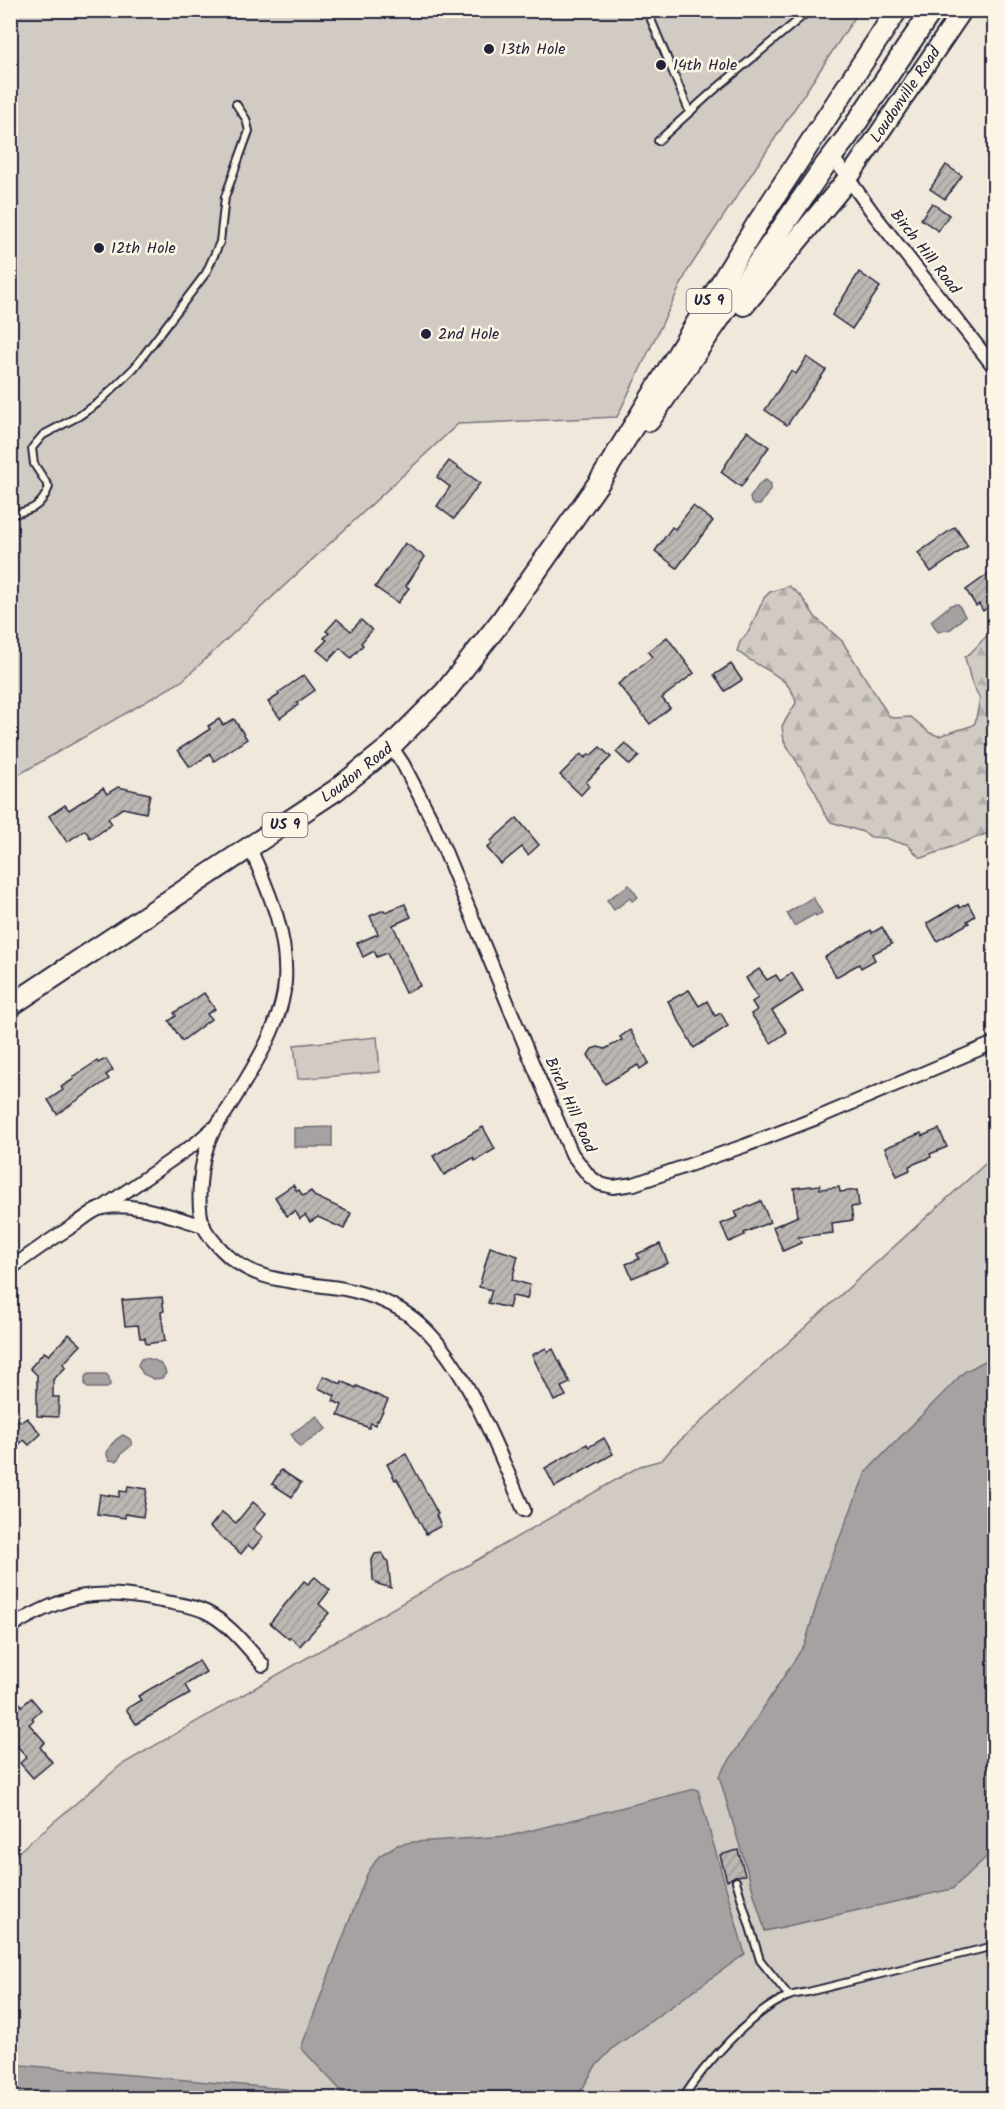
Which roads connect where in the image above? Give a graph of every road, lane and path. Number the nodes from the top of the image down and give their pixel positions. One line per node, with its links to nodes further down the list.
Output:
1 (647, 10): 8 (lane)
2 (810, 10): 8 (lane)
3 (897, 10): 6 (main road, US 9)
4 (932, 10): 10 (main road, US 9)
5 (963, 10): 11 (main road, Loudonville Road)
6 (885, 28): 10 (main road); 14 (main road, US 9)
7 (236, 104): 15 (lane)
8 (690, 112): 9 (lane)
9 (658, 141)
10 (832, 156): 11 (street, Birch Hill Road); 12 (main road, US 9)
11 (848, 179): 12 (main road); 13 (street, Birch Hill Road)
12 (695, 357): 14 (main road, US 9)
13 (994, 367)
14 (600, 481): 16 (main road, Loudon Road / US 9)
15 (10, 515)
16 (391, 746): 17 (main road, Loudon Road / US 9); 19 (street, Birch Hill Road)
17 (250, 848): 18 (main road, Loudon Road / US 9); 20 (street)
18 (10, 1006)
19 (994, 1044)
20 (217, 1124): 21 (street); 22 (street)
21 (99, 1209): 22 (street); 23 (street)
22 (204, 1226): 24 (street)
23 (10, 1269)
24 (524, 1509)
25 (10, 1627): 26 (street)
26 (263, 1665)
27 (736, 1881): 29 (lane)
28 (994, 1946): 29 (lane)
29 (789, 1996): 30 (lane)
30 (683, 2098)

